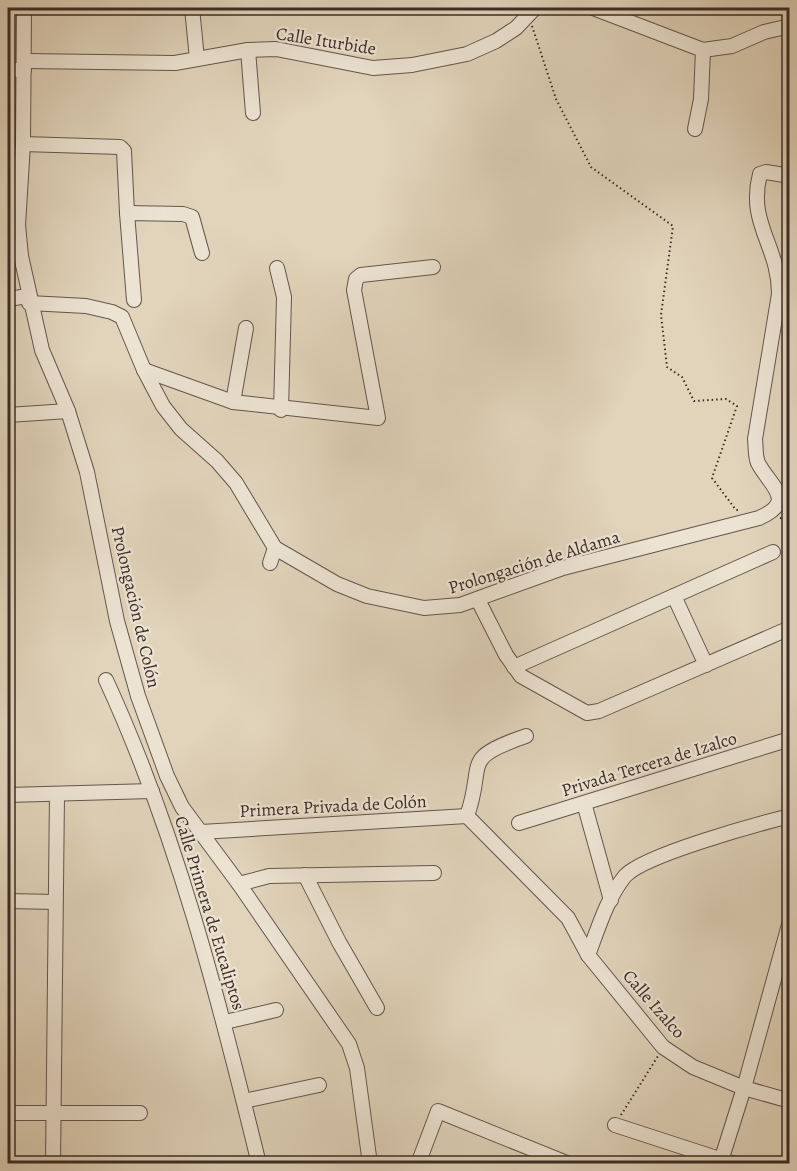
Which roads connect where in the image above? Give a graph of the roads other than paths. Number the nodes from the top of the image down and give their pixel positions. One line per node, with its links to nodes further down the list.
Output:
1 (24, 8): 9 (street, Prolongación de Colón)
2 (192, 8): 8 (street)
3 (593, 8): 7 (street)
4 (530, 12): 6 (street, Calle Iturbide)
5 (789, 26): 7 (street)
6 (248, 50): 8 (street, Calle Iturbide); 11 (street)
7 (704, 50): 12 (street)
8 (197, 59): 9 (street, Calle Iturbide)
9 (24, 65): 10 (street, Calle Iturbide); 14 (street, Prolongación de Colón)
10 (8, 70)
11 (253, 112)
12 (695, 129)
13 (8, 134): 14 (street)
14 (23, 138): 16 (street); 17 (street, Prolongación de Colón)
15 (789, 176): 34 (street, Prolongación de Aldama)
16 (128, 213): 18 (street); 23 (street)
17 (13, 224): 22 (street, Prolongación de Colón)
18 (202, 253)
19 (433, 267): 27 (street)
20 (277, 268): 27 (street)
21 (8, 299): 22 (street)
22 (29, 300): 25 (street, Prolongación de Aldama); 28 (street, Prolongación de Colón)
23 (134, 300)
24 (246, 328): 26 (street)
25 (144, 370): 26 (street); 30 (street, Prolongación de Aldama)
26 (233, 402): 27 (street)
27 (281, 410)
28 (68, 411): 29 (street); 48 (street, Prolongación de Colón)
29 (8, 415)
30 (275, 548): 32 (street); 34 (street, Prolongación de Aldama)
31 (773, 552): 33 (street)
32 (270, 563)
33 (674, 596): 36 (street); 37 (street)
34 (478, 600): 37 (street)
35 (789, 628): 36 (street)
36 (706, 664): 37 (street)
37 (514, 667)
38 (106, 680): 41 (street, Calle Primera de Eucaliptos)
39 (526, 736): 45 (street)
40 (789, 739): 44 (street, Privada Tercera de Izalco)
41 (152, 791): 42 (street); 59 (street, Calle Primera de Eucaliptos)
42 (57, 794): 43 (street); 54 (street)
43 (8, 795)
44 (584, 803): 47 (street, Privada Tercera de Izalco); 52 (street)
45 (467, 816): 48 (street, Primera Privada de Colón); 56 (street, Calle Izalco)
46 (789, 816): 52 (street)
47 (519, 824)
48 (201, 832): 51 (street, Prolongación de Colón)
49 (434, 873): 50 (street)
50 (306, 875): 51 (street); 57 (street)
51 (239, 884): 71 (street, Prolongación de Colón)
52 (611, 900): 56 (street)
53 (8, 902): 54 (street)
54 (55, 902): 66 (street)
55 (789, 921): 61 (street)
56 (588, 955): 61 (street, Calle Izalco)
57 (377, 1008)
58 (276, 1010): 59 (street)
59 (225, 1022): 62 (street, Calle Primera de Eucaliptos)
60 (319, 1085): 62 (street)
61 (744, 1088): 63 (street, Calle Izalco); 68 (street)
62 (244, 1101): 70 (street, Calle Primera de Eucaliptos)
63 (789, 1101)
64 (8, 1113): 66 (street)
65 (140, 1113): 66 (street)
66 (53, 1114): 69 (street)
67 (615, 1125): 68 (street)
68 (720, 1162): 74 (street)
69 (53, 1164)
70 (259, 1164)
71 (370, 1164)
72 (418, 1164): 73 (street)
73 (568, 1164)
74 (735, 1164)

